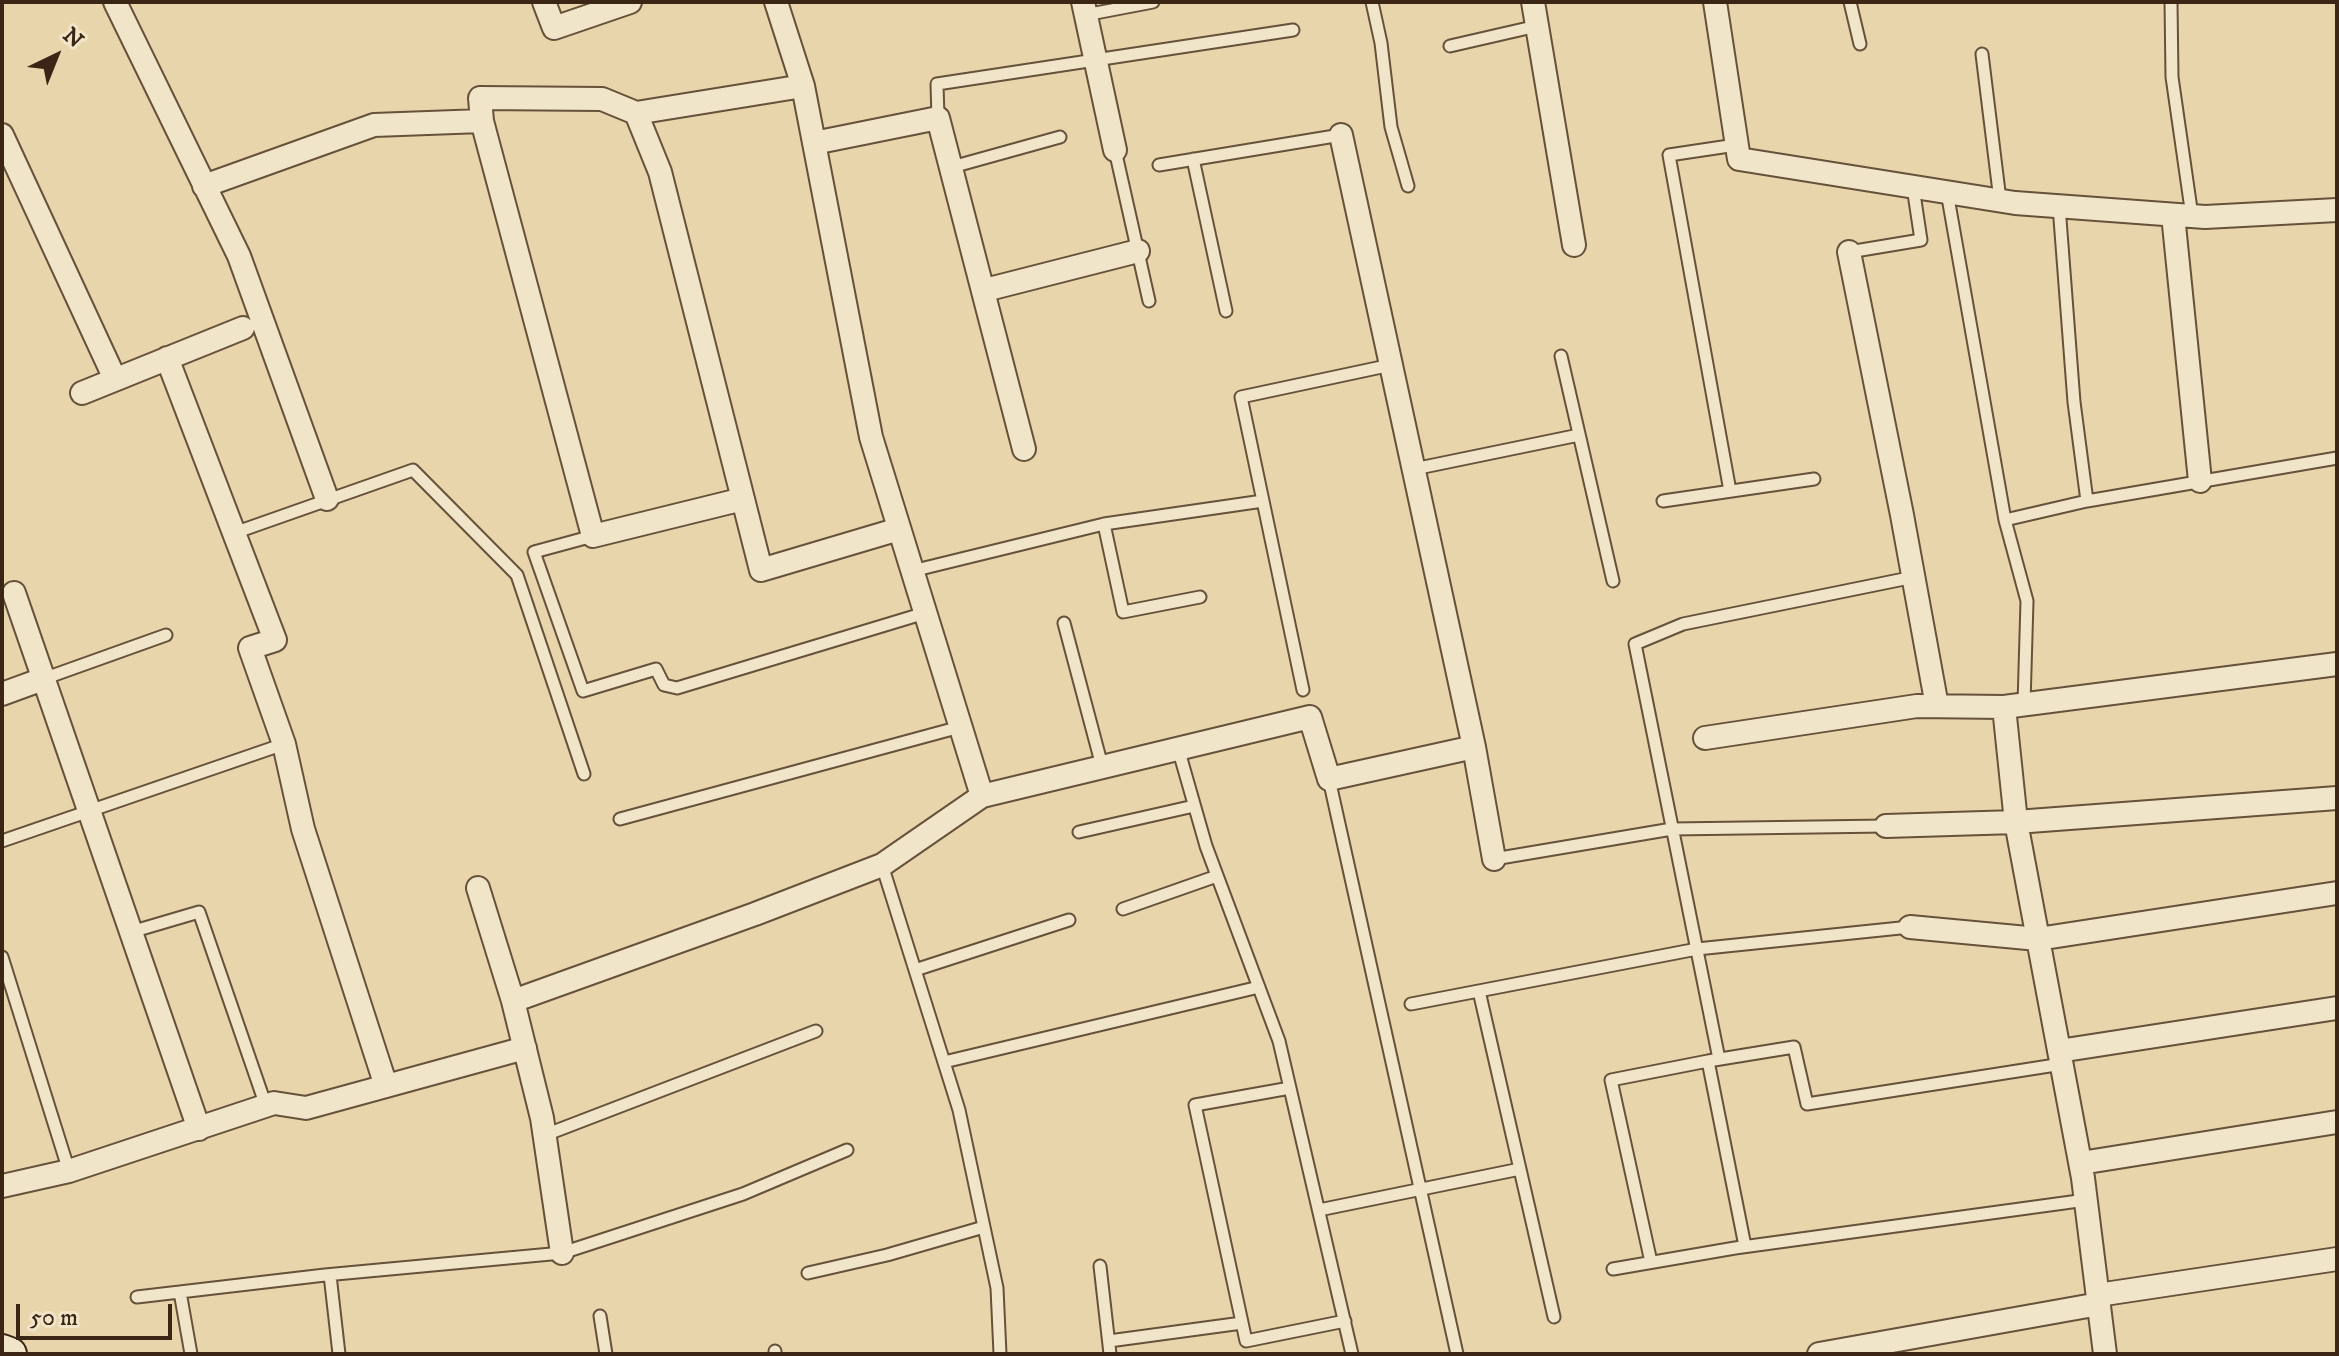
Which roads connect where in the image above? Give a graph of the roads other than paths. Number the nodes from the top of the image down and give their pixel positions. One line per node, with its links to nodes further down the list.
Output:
1 (115, 2): 31 (street)
2 (544, 2): 3 (street)
3 (630, 2)
4 (776, 2): 18 (street)
5 (1153, 2): 11 (lane)
6 (1372, 2): 32 (lane)
7 (1533, 2): 12 (street)
8 (1715, 2): 26 (street)
9 (1850, 2): 14 (lane)
10 (2171, 2): 38 (lane)
11 (1084, 9): 17 (street)
12 (1537, 26): 15 (lane); 39 (street)
13 (1293, 30): 17 (lane)
14 (1860, 44)
15 (1450, 46)
16 (1982, 54): 35 (lane)
17 (1095, 59): 20 (lane); 27 (street)
18 (803, 86): 19 (street); 25 (street)
19 (636, 113): 21 (street); 59 (street)
20 (938, 118): 25 (street); 30 (street)
21 (482, 121): 31 (street); 67 (street)
22 (2, 135): 49 (street)
23 (1341, 135): 28 (lane); 48 (street)
24 (1060, 137): 30 (lane)
25 (814, 143): 65 (street)
26 (1736, 145): 33 (street); 57 (lane)
27 (1115, 150): 40 (lane)
28 (1193, 159): 29 (lane); 44 (lane)
29 (1159, 165)
30 (952, 167): 42 (street)
31 (204, 186): 58 (street)
32 (1408, 186)
33 (1913, 187): 34 (street); 41 (lane)
34 (1947, 192): 35 (street); 63 (lane)
35 (2000, 200): 36 (street)
36 (2059, 206): 38 (street); 62 (lane)
37 (2337, 210): 38 (street)
38 (2182, 216): 56 (street)
39 (1574, 245)
40 (1138, 251): 42 (street); 43 (lane)
41 (1849, 252): 69 (street)
42 (985, 290): 52 (street)
43 (1149, 301)
44 (1226, 311)
45 (243, 328): 47 (street)
46 (1561, 356): 51 (lane)
47 (167, 358): 49 (street); 66 (street)
48 (1391, 365): 54 (street); 60 (lane)
49 (115, 379): 50 (street)
50 (82, 393)
51 (1579, 435): 54 (lane); 70 (lane)
52 (1024, 449)
53 (2337, 458): 56 (lane)
54 (1414, 469): 86 (street)
55 (1814, 479): 57 (lane)
56 (2200, 481): 62 (lane)
57 (1730, 491): 61 (lane)
58 (327, 499): 66 (lane); 88 (lane)
59 (743, 499): 65 (street); 67 (street)
60 (1263, 501): 64 (lane); 78 (lane)
61 (1663, 501)
62 (2087, 501): 63 (lane)
63 (2005, 520): 81 (lane)
64 (1104, 524): 68 (lane); 72 (lane)
65 (899, 529): 68 (street)
66 (234, 533): 84 (street)
67 (593, 536): 73 (lane)
68 (912, 571): 73 (street)
69 (1914, 577): 80 (street); 97 (lane)
70 (1613, 581)
71 (14, 593): 77 (street)
72 (1200, 597)
73 (925, 613): 82 (street)
74 (1064, 623): 87 (lane)
75 (166, 635): 77 (lane)
76 (2337, 664): 81 (street)
77 (43, 679): 79 (street); 93 (street)
78 (1303, 690)
79 (2, 694)
80 (1937, 706): 81 (street); 83 (street)
81 (2014, 706): 95 (street)
82 (960, 727): 90 (street); 94 (lane)
83 (1705, 738)
84 (284, 744): 93 (lane); 123 (street)
85 (1178, 747): 87 (street); 89 (street); 92 (lane)
86 (1474, 747): 89 (street); 100 (street)
87 (1102, 766): 90 (street)
88 (584, 774)
89 (1329, 779): 134 (lane)
90 (982, 796): 101 (street)
91 (2337, 799): 95 (street)
92 (1194, 806): 98 (lane); 102 (lane)
93 (89, 811): 99 (lane); 108 (street)
94 (620, 819)
95 (2016, 822): 96 (street); 109 (street)
96 (1886, 826): 97 (lane)
97 (1672, 829): 100 (lane); 110 (lane)
98 (1079, 832)
99 (2, 841)
100 (1494, 859)
101 (882, 865): 112 (lane); 115 (street)
102 (1217, 876): 105 (lane); 113 (lane)
103 (478, 888): 115 (street)
104 (2337, 893): 109 (street)
105 (1123, 909)
106 (1069, 920): 112 (lane)
107 (1910, 927): 109 (street); 110 (lane)
108 (131, 932): 125 (lane); 127 (street)
109 (2038, 939): 120 (street)
110 (1697, 949): 114 (lane); 121 (lane)
111 (2, 957): 132 (lane)
112 (915, 970): 122 (lane)
113 (1259, 987): 122 (lane); 124 (lane)
114 (1479, 991): 116 (lane); 131 (lane)
115 (513, 1001): 119 (street)
116 (1411, 1004)
117 (2337, 1008): 120 (street)
118 (816, 1031): 128 (lane)
119 (525, 1048): 123 (street); 128 (street)
120 (2061, 1057): 121 (lane); 130 (street)
121 (1714, 1060): 138 (lane); 141 (lane)
122 (944, 1062): 137 (lane)
123 (386, 1086): 125 (street)
124 (1290, 1088): 136 (lane); 152 (lane)
125 (266, 1106): 127 (street)
126 (2337, 1122): 130 (street)
127 (199, 1129): 132 (street)
128 (545, 1135): 139 (street)
129 (847, 1150): 139 (lane)
130 (2081, 1163): 135 (street)
131 (1520, 1169): 134 (lane); 150 (lane)
132 (69, 1171): 133 (street)
133 (2, 1186)
134 (1420, 1190): 136 (lane); 162 (lane)
135 (2086, 1200): 138 (lane); 148 (street)
136 (1319, 1210): 151 (lane)
137 (984, 1227): 144 (lane); 159 (lane)
138 (1745, 1246): 141 (lane)
139 (562, 1253): 145 (lane)
140 (2337, 1259): 148 (street)
141 (1651, 1262): 143 (lane)
142 (1100, 1266): 153 (lane)
143 (1613, 1269)
144 (808, 1273)
145 (330, 1275): 146 (lane); 157 (lane)
146 (180, 1292): 147 (lane); 156 (lane)
147 (137, 1297)
148 (2098, 1300): 163 (street); 164 (street)
149 (600, 1316): 158 (lane)
150 (1554, 1317)
151 (1345, 1321): 152 (lane); 161 (lane)
152 (1242, 1323): 153 (lane)
153 (1109, 1341): 160 (lane)
154 (2, 1351): 155 (street)
155 (10, 1354)
156 (191, 1354)
157 (339, 1354)
158 (606, 1354)
159 (1000, 1354)
160 (1110, 1354)
161 (1352, 1354)
162 (1457, 1354)
163 (1819, 1354)
164 (2105, 1354)

